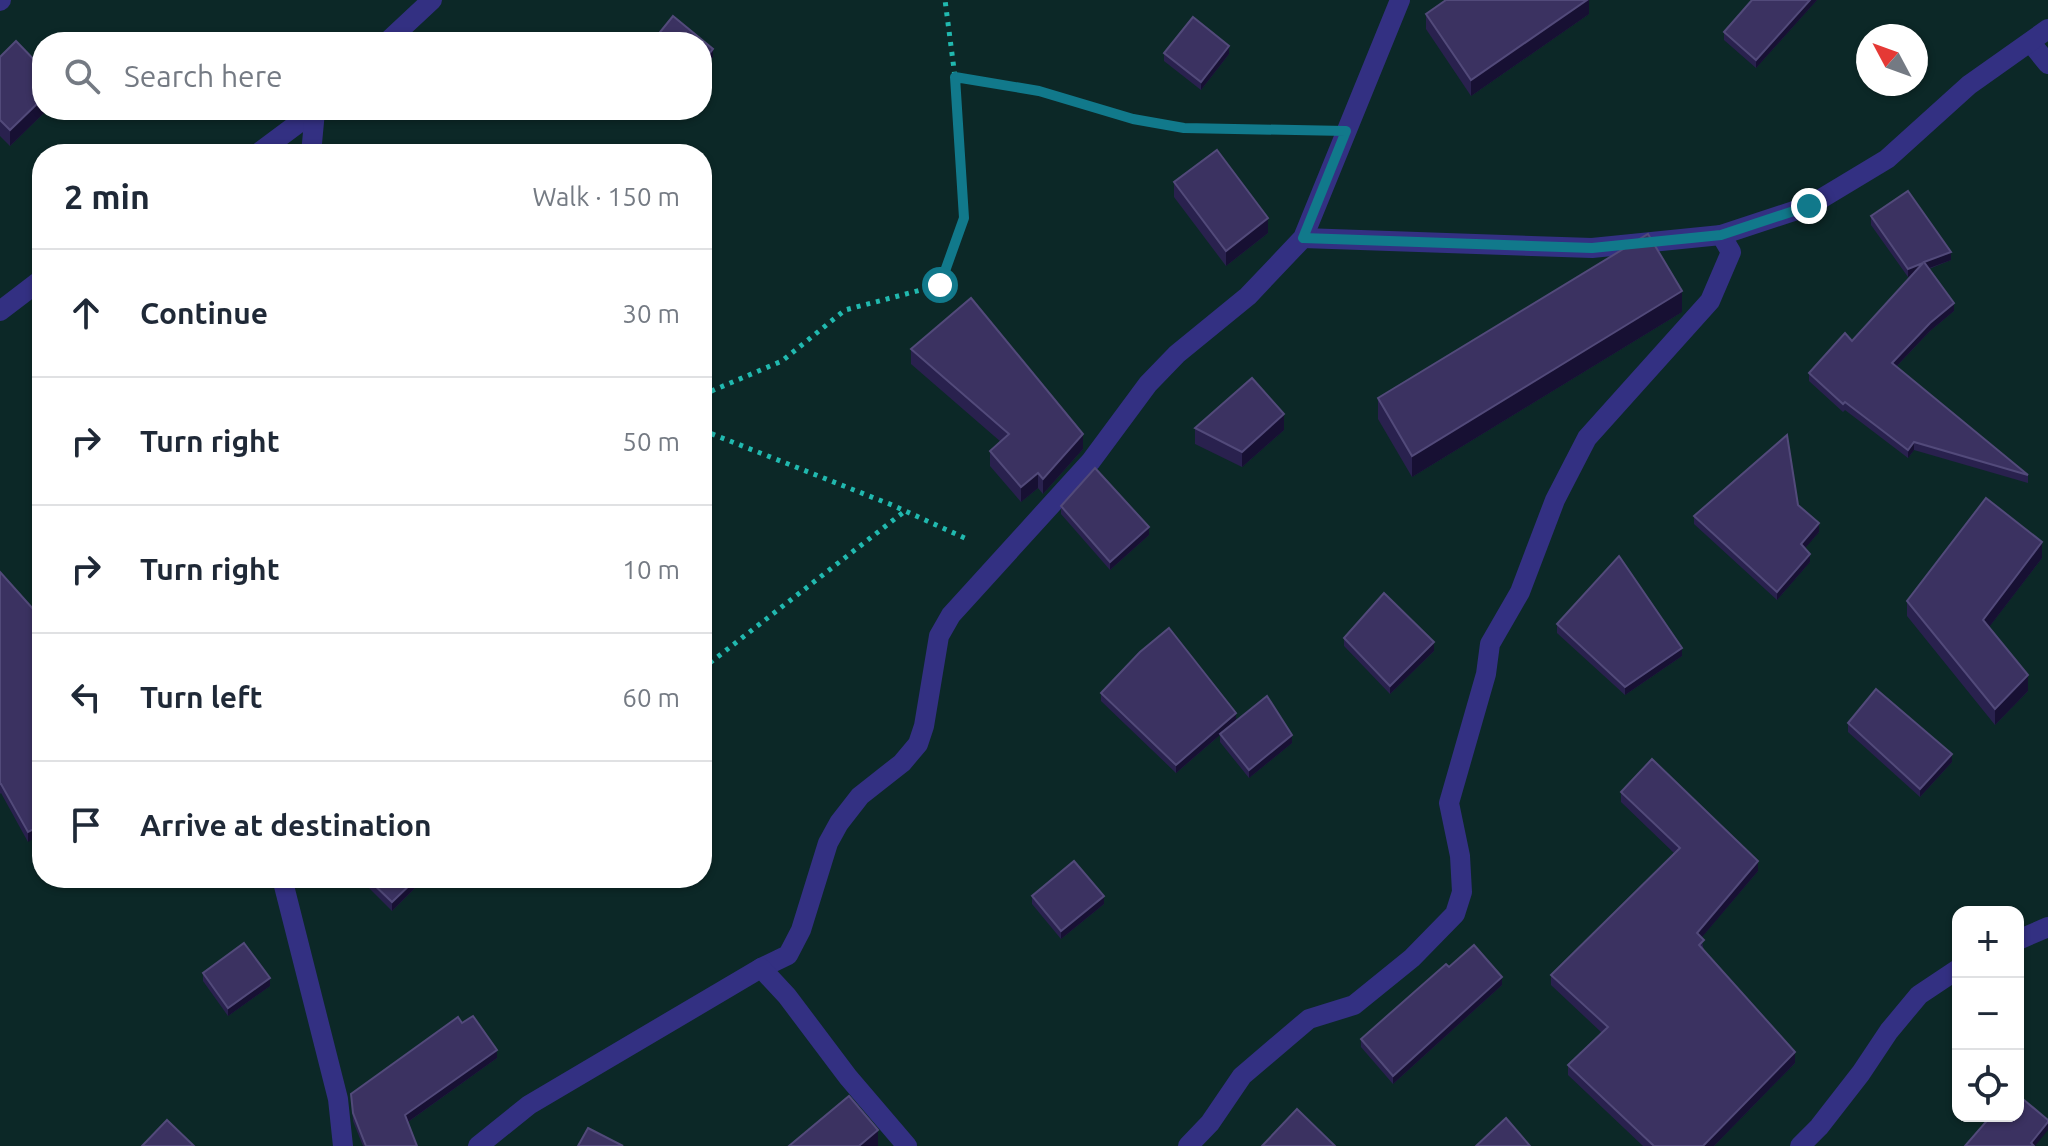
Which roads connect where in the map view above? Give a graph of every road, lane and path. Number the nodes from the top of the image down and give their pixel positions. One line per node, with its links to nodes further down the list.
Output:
1 (432, 0): 5 (street)
2 (945, 0): 8 (path)
3 (1400, 0): 11 (street)
4 (2048, 29): 6 (street)
5 (398, 32)
6 (2031, 43): 7 (street); 14 (street)
7 (2048, 64)
8 (955, 77): 11 (path); 18 (path)
9 (303, 120): 12 (street)
10 (315, 120): 13 (street)
11 (1346, 131): 15 (street)
12 (270, 144)
13 (312, 144)
14 (1721, 235): 15 (street); 31 (street)
15 (1303, 238): 21 (street)
16 (32, 287): 17 (street)
17 (0, 311)
18 (712, 391)
19 (712, 434): 20 (path)
20 (906, 511): 21 (path); 22 (path)
21 (1005, 556): 26 (street)
22 (712, 661)
23 (285, 888): 28 (street)
24 (2048, 927): 25 (street)
25 (2024, 937)
26 (761, 968): 29 (street); 30 (street)
27 (1952, 973): 32 (street)
28 (343, 1146)
29 (478, 1146)
30 (907, 1146)
31 (1188, 1146)
32 (1800, 1146)

